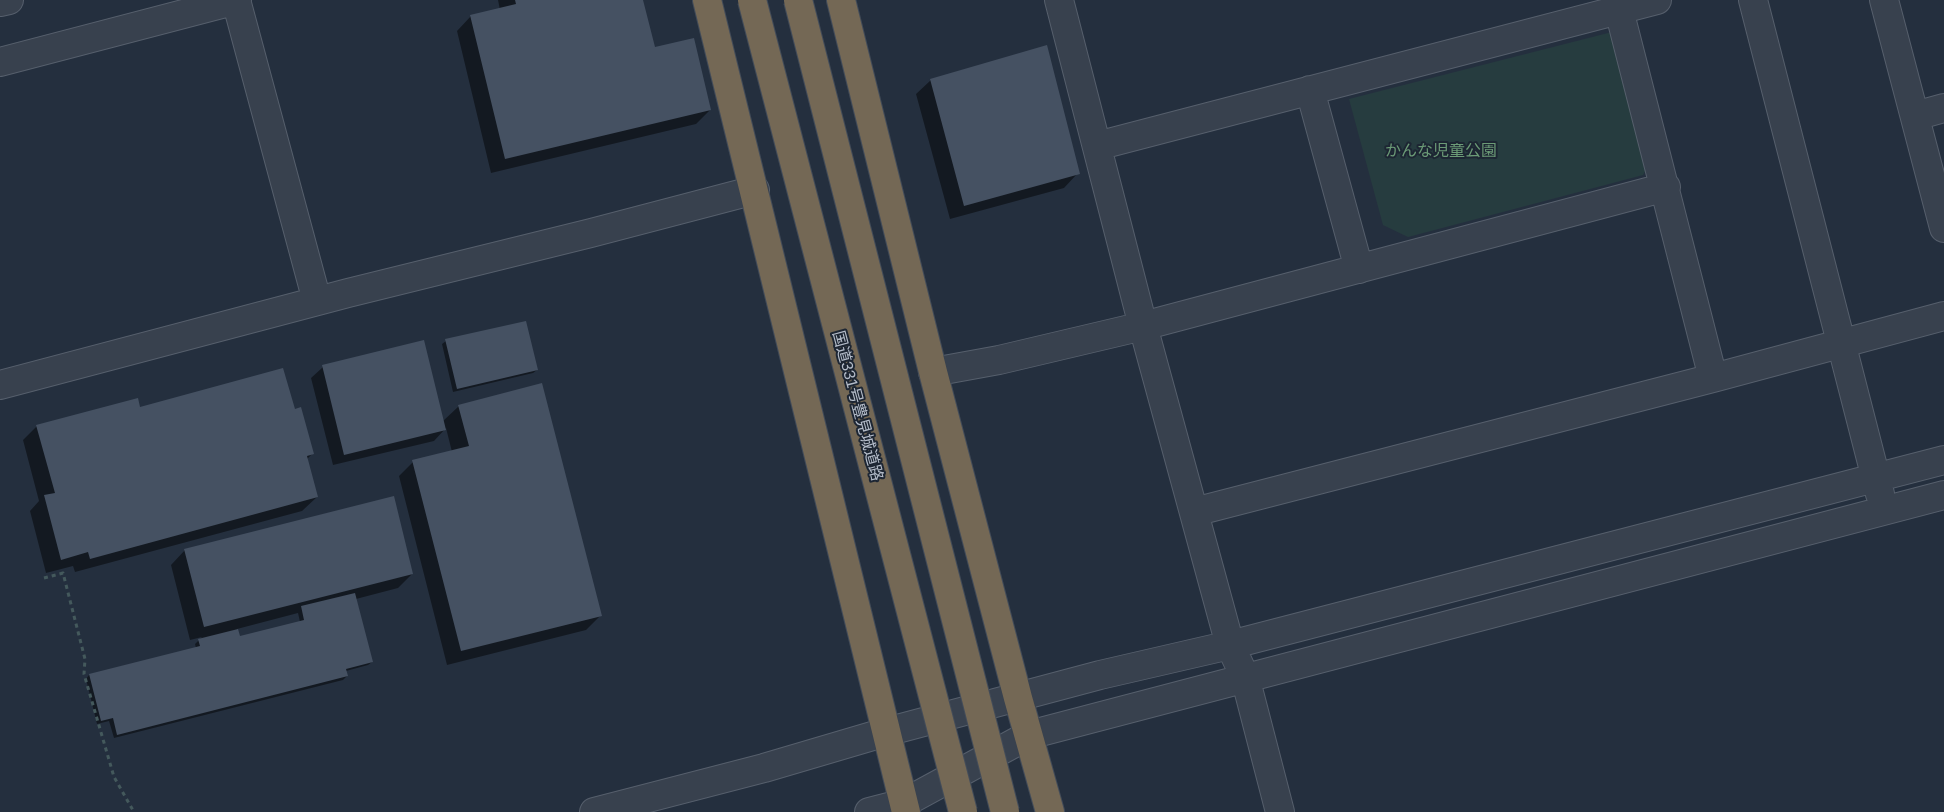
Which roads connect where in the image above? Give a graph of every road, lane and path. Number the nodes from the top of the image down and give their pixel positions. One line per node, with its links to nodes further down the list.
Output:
1 (9, 0): 11 (street)
2 (236, 0): 13 (street); 22 (street)
3 (707, 0): 19 (highway)
4 (752, 0): 44 (highway, 国道331号豊見城道路, bridge)
5 (798, 0): 45 (highway, bridge)
6 (841, 0): 26 (highway)
7 (1059, 0): 17 (street)
8 (1657, 0): 12 (street)
9 (1753, 0): 25 (street)
10 (1884, 0): 16 (street)
11 (0, 2)
12 (1619, 10): 14 (street); 18 (street)
13 (0, 62)
14 (1310, 90): 17 (street); 21 (street)
15 (1944, 108): 16 (street)
16 (1915, 116): 20 (street)
17 (1097, 146): 24 (street)
18 (1666, 187): 21 (street); 27 (street)
19 (755, 190): 22 (street); 38 (highway)
20 (1944, 228)
21 (1359, 269): 24 (street)
22 (317, 301): 28 (street)
23 (1944, 316): 25 (street)
24 (1143, 326): 26 (street); 33 (street)
25 (1841, 342): 27 (street); 30 (street)
26 (933, 372): 37 (highway)
27 (1713, 378): 33 (street)
28 (0, 385)
29 (1944, 460): 30 (street)
30 (1876, 477): 32 (street); 35 (street)
31 (1944, 495): 32 (street)
32 (1884, 510): 36 (street)
33 (1194, 512): 35 (street)
34 (44, 578): 41 (path)
35 (1230, 645): 36 (street); 37 (street)
36 (1245, 678): 39 (street); 47 (street)
37 (1018, 698): 38 (street); 39 (highway)
38 (886, 732): 40 (highway); 42 (street)
39 (1029, 735): 40 (street); 46 (highway)
40 (905, 807): 43 (street)
41 (134, 812)
42 (594, 812)
43 (869, 812)
44 (962, 812)
45 (1005, 812)
46 (1050, 812)
47 (1280, 812)

